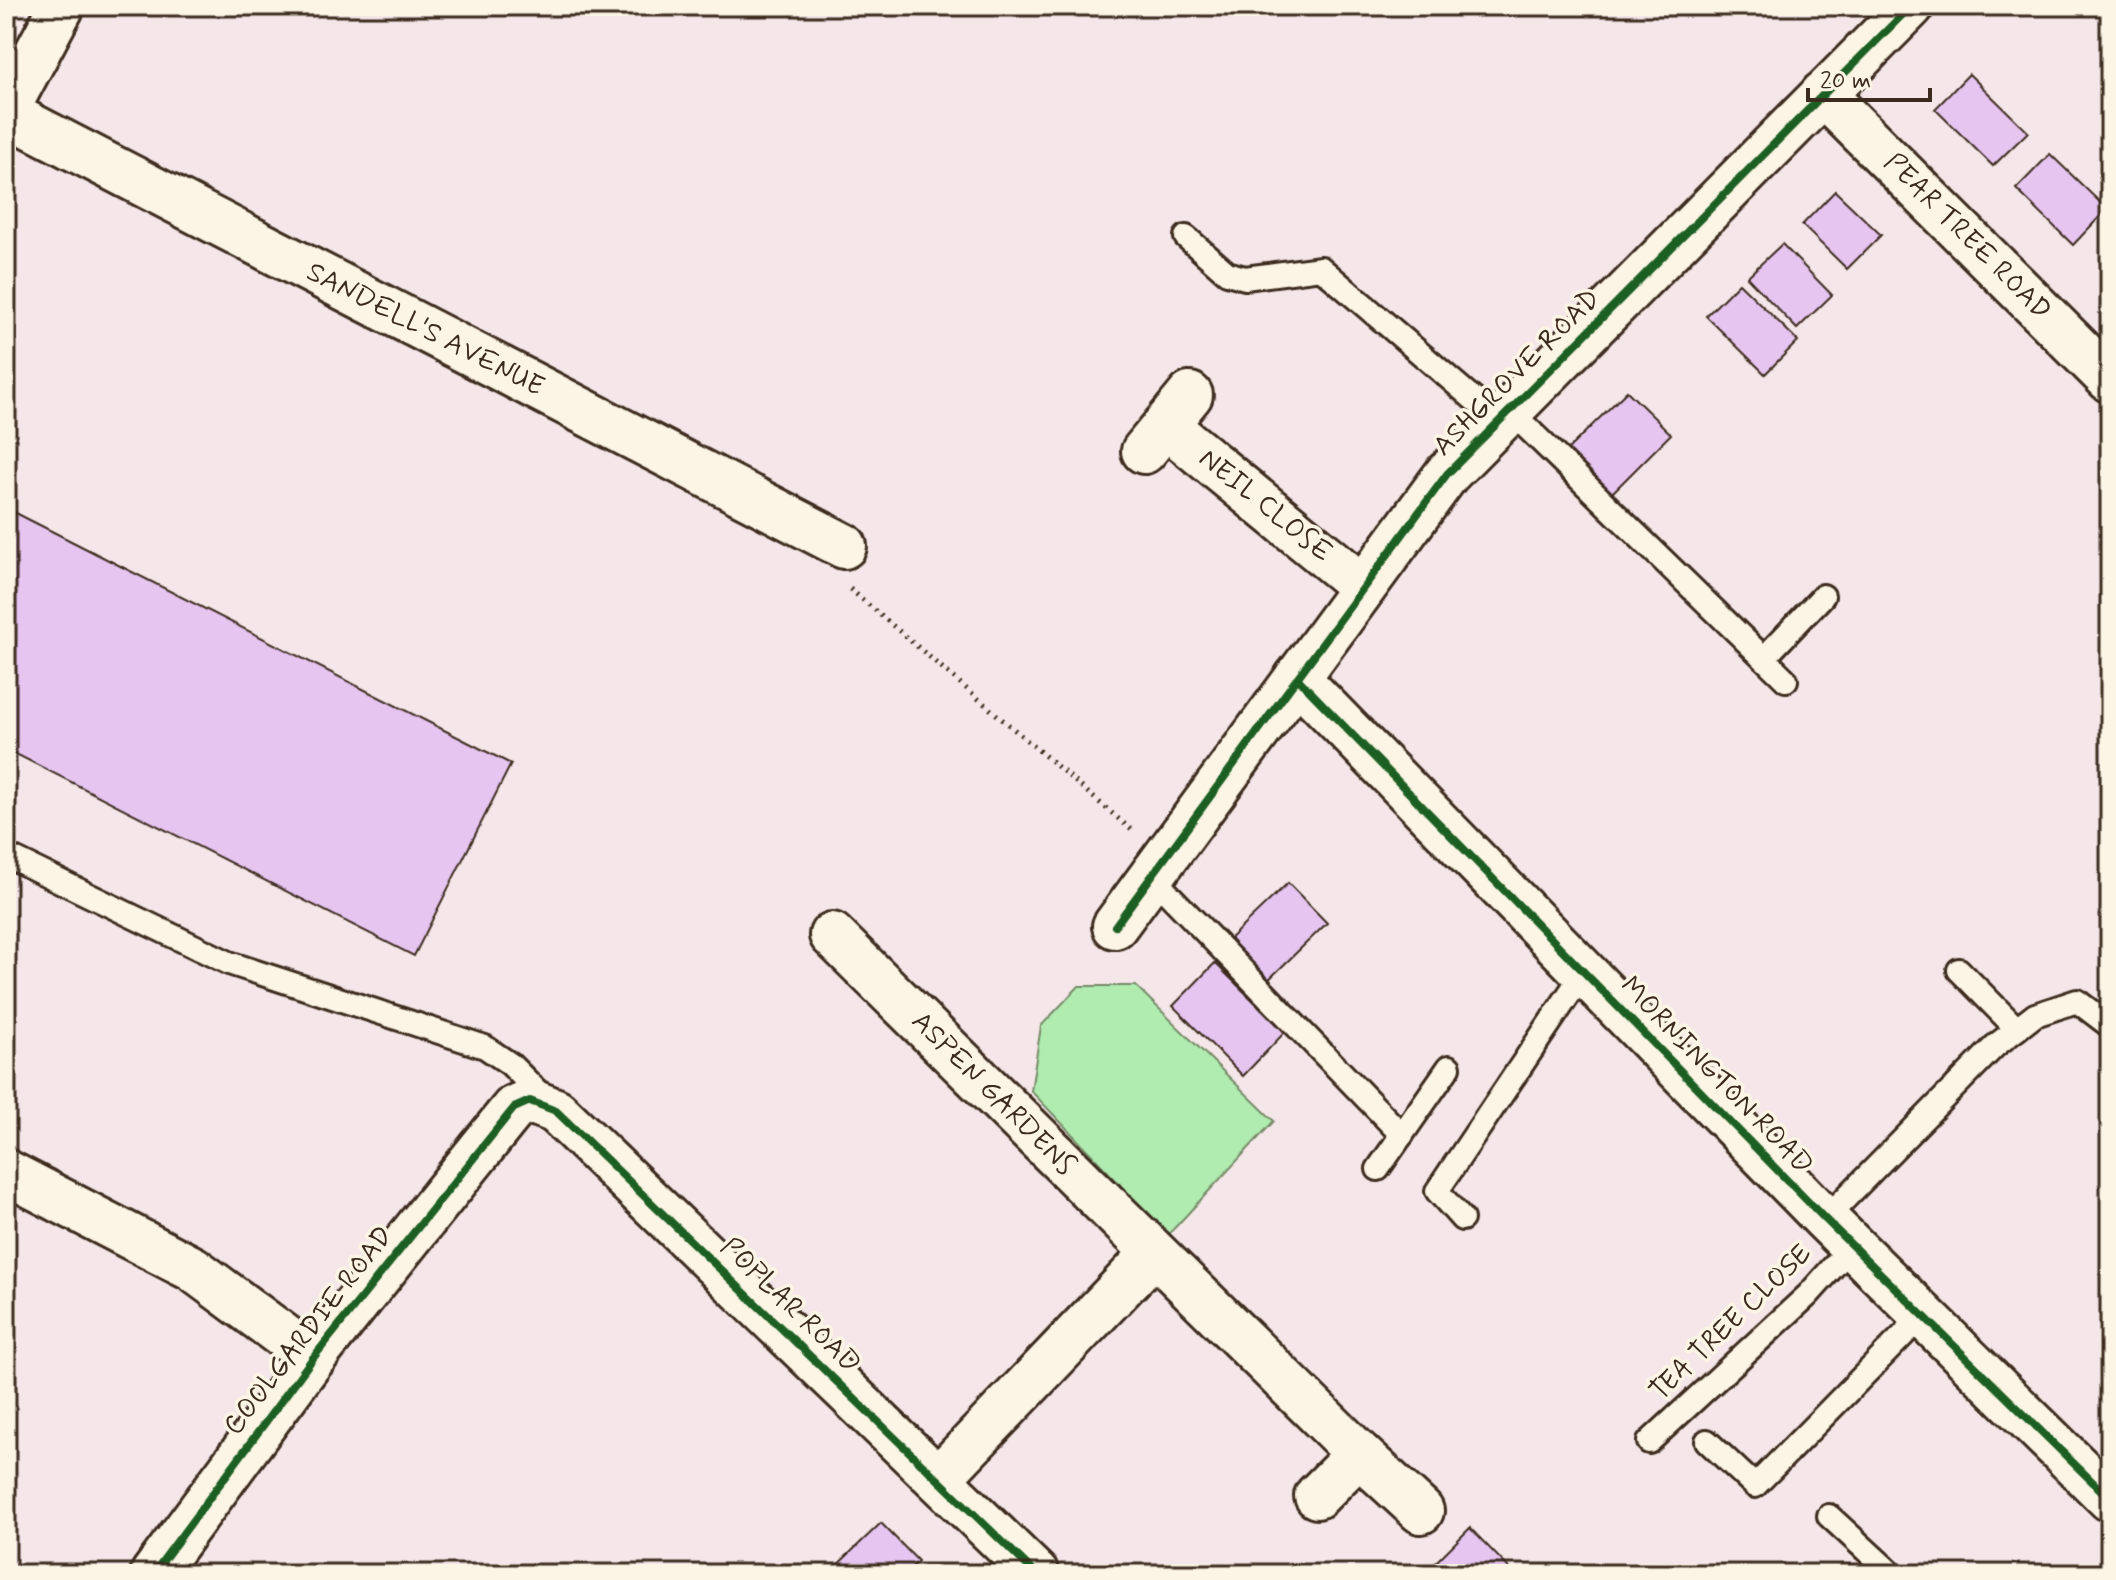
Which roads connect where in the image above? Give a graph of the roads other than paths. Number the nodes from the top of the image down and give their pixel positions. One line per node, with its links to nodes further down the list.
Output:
1 (62, 6): 4 (street)
2 (1911, 6): 3 (street, ASHGROVE ROAD)
3 (1823, 94): 6 (street, PEAR TREE ROAD); 7 (street, ASHGROVE ROAD)
4 (6, 112): 9 (street, SANDELL'S AVENUE)
5 (1186, 237): 7 (lane)
6 (2110, 380)
7 (1504, 416): 10 (street, ASHGROVE ROAD); 12 (lane)
8 (1167, 424): 10 (street, NEIL CLOSE)
9 (844, 546)
10 (1362, 586): 13 (street, ASHGROVE ROAD)
11 (1823, 596): 12 (lane)
12 (1764, 658): 14 (lane)
13 (1297, 678): 16 (street, ASHGROVE ROAD); 20 (street, MORNINGTON ROAD)
14 (1786, 680)
15 (6, 855): 24 (lane)
16 (1159, 869): 17 (street, ASHGROVE ROAD); 25 (lane)
17 (1115, 926)
18 (832, 935): 30 (street, ASPEN GARDENS)
19 (1959, 970): 22 (lane)
20 (1584, 972): 28 (lane); 29 (street, MORNINGTON ROAD)
21 (2110, 1026): 22 (lane, TEA TREE CLOSE)
22 (2017, 1029): 29 (lane, TEA TREE CLOSE)
23 (1449, 1067): 25 (lane)
24 (556, 1111): 32 (street, COOLGARDIE ROAD); 36 (street, POPLAR ROAD)
25 (1402, 1135): 26 (lane)
26 (1378, 1169)
27 (6, 1172): 32 (street)
28 (1462, 1219)
29 (1839, 1232): 31 (street, MORNINGTON ROAD); 34 (lane, TEA TREE CLOSE)
30 (1154, 1253): 35 (street, ASPEN GARDENS); 36 (street)
31 (1923, 1315): 33 (lane); 38 (street, MORNINGTON ROAD)
32 (313, 1358): 41 (street, COOLGARDIE ROAD)
33 (1707, 1441)
34 (1649, 1442)
35 (1359, 1454): 37 (street); 39 (street, ASPEN GARDENS)
36 (938, 1479): 42 (street, POPLAR ROAD)
37 (1317, 1496)
38 (2110, 1499)
39 (1421, 1511)
40 (1829, 1516): 43 (lane)
41 (153, 1574)
42 (1036, 1574)
43 (1892, 1574)

